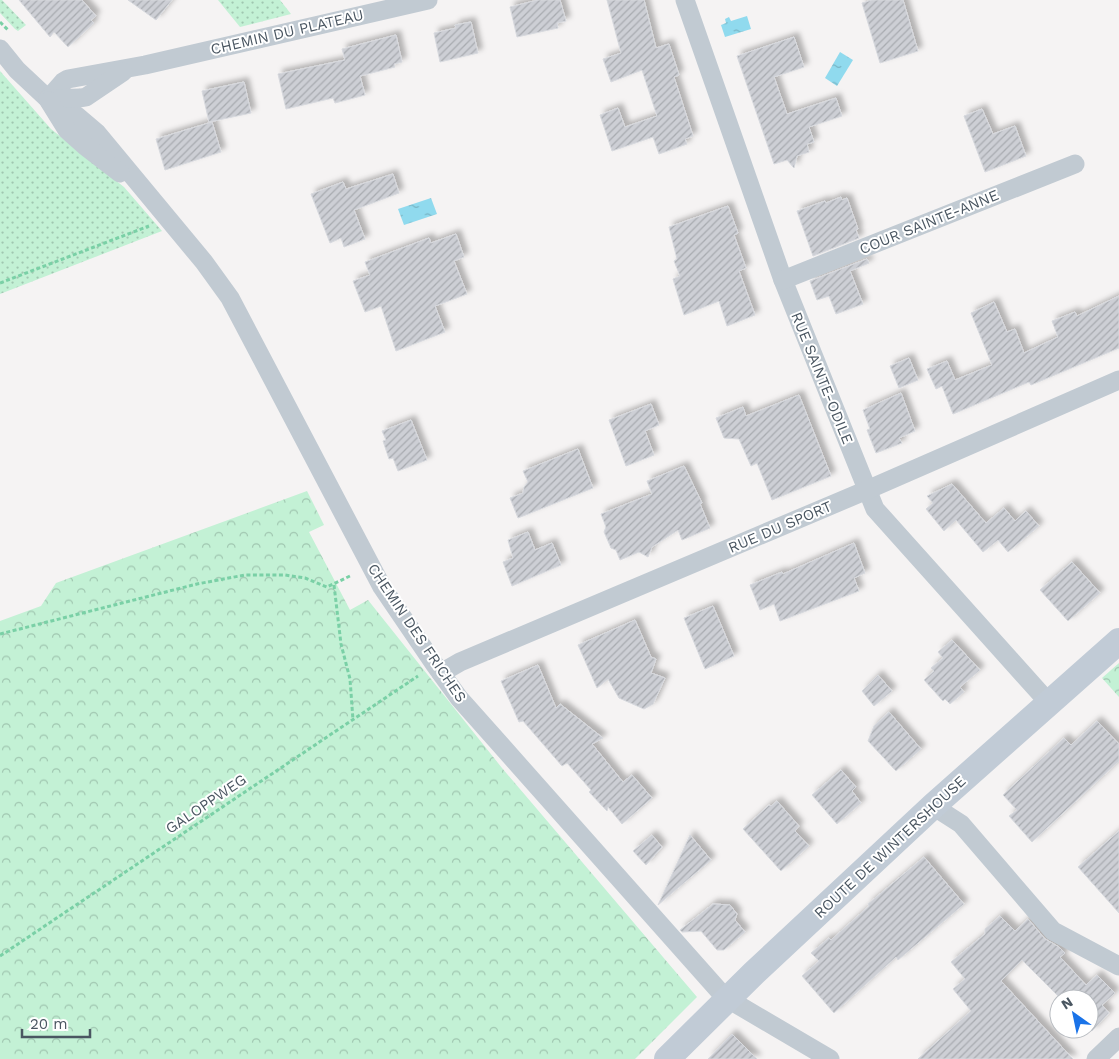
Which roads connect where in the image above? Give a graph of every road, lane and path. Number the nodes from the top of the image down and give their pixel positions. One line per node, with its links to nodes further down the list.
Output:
1 (428, 0): 4 (street, CHEMIN DU PLATEAU)
2 (685, 0): 7 (street, RUE SAINTE-ODILE)
3 (0, 49): 4 (street, CHEMIN DES FRICHES)
4 (48, 99): 6 (street, CHEMIN DES FRICHES)
5 (1076, 164): 7 (street, COUR SAINTE-ANNE)
6 (165, 214): 8 (path); 11 (street, CHEMIN DES FRICHES)
7 (783, 280): 10 (street, RUE SAINTE-ODILE)
8 (0, 283)
9 (1119, 380): 10 (street, RUE DU SPORT)
10 (866, 490): 15 (street, RUE DU SPORT); 16 (street, RUE SAINTE-ODILE)
11 (370, 565): 12 (path); 15 (street, CHEMIN DES FRICHES)
12 (334, 585): 13 (path); 17 (path)
13 (0, 634)
14 (1119, 641): 16 (street, ROUTE DE WINTERSHOUSE)
15 (433, 672): 17 (path, GALOPPWEG); 21 (street, CHEMIN DES FRICHES)
16 (1049, 703): 18 (street, ROUTE DE WINTERSHOUSE)
17 (354, 720): 19 (path, GALOPPWEG)
18 (934, 806): 20 (street); 21 (street, ROUTE DE WINTERSHOUSE)
19 (0, 956)
20 (1119, 966)
21 (728, 999): 23 (street, ROUTE DE WINTERSHOUSE); 24 (street, CHEMIN DES FRICHES)
22 (1119, 1037): 25 (street)
23 (667, 1059)
24 (830, 1059)
25 (1096, 1059)

